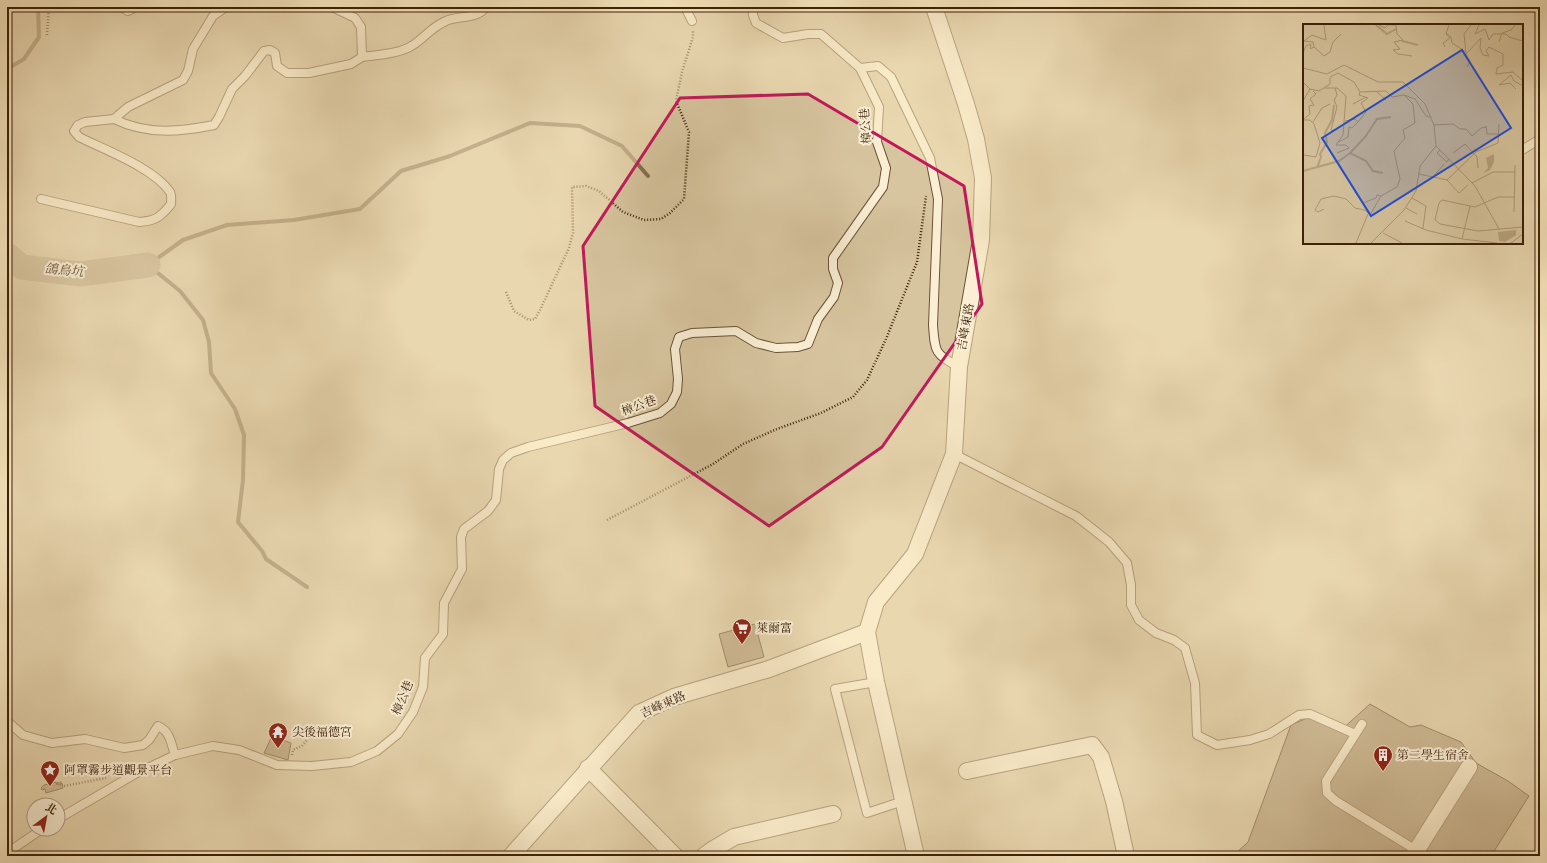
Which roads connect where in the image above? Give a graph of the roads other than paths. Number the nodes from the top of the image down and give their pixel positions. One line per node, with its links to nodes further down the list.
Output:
1 (121, 7): 2 (lane)
2 (136, 7)
3 (226, 7): 12 (lane)
4 (332, 7): 10 (lane)
5 (486, 7): 10 (lane)
6 (685, 7): 9 (lane)
7 (753, 7): 11 (lane, 樟公巷)
8 (934, 7): 16 (street, 吉峰東路)
9 (692, 21)
10 (362, 57): 12 (lane)
11 (860, 68): 16 (lane); 23 (lane, 樟公巷)
12 (114, 119): 15 (lane)
13 (1540, 139): 14 (lane)
14 (1523, 149)
15 (41, 199)
16 (959, 367): 17 (street, 吉峰東路)
17 (954, 454): 18 (street, 吉峰東路); 22 (lane)
18 (867, 632): 19 (street, 吉峰東路); 25 (street, 吉峰東路)
19 (876, 682): 27 (street, 吉峰東路); 27 (lane)
20 (7, 721): 23 (lane)
21 (1362, 724): 22 (lane)
22 (1356, 734): 32 (lane)
23 (175, 755): 28 (lane)
24 (1469, 767): 32 (street)
25 (588, 768): 33 (street, 吉峰東路); 34 (street)
26 (967, 771): 37 (street)
27 (903, 801): 36 (street, 吉峰東路)
28 (66, 814)
29 (833, 814): 35 (street)
30 (30, 837): 31 (lane)
31 (7, 853)
32 (1415, 853)
33 (511, 856)
34 (674, 856)
35 (704, 856)
36 (916, 856)
37 (1126, 856)

